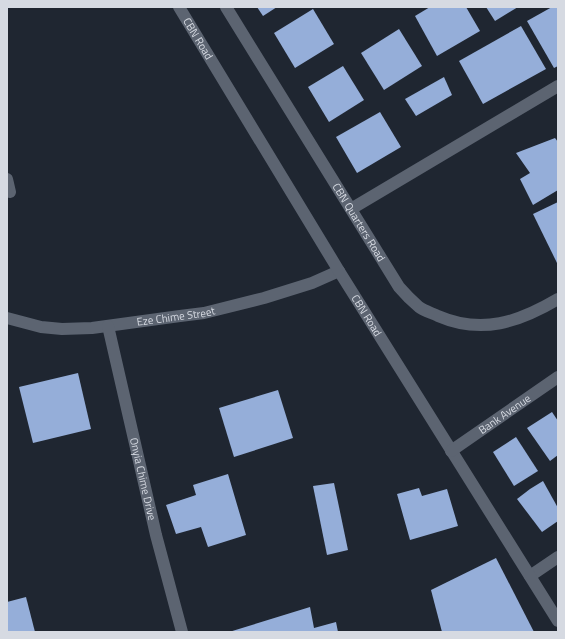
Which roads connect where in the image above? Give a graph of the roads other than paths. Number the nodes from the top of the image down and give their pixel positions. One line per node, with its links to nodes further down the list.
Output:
1 (179, 7): 7 (street, CBN Road)
2 (226, 7): 6 (street, CBN Quarters Road)
3 (558, 86): 6 (street)
4 (7, 179): 5 (street)
5 (10, 192)
6 (351, 209): 8 (street, CBN Quarters Road)
7 (339, 271): 10 (street, Eze Chime Street); 12 (street, CBN Road)
8 (558, 299)
9 (7, 318): 10 (street, Eze Chime Street)
10 (108, 326): 16 (street, Onyia Chime Drive)
11 (558, 377): 12 (street, Bank Avenue)
12 (452, 451): 14 (street, CBN Road)
13 (558, 557): 14 (street)
14 (530, 576): 15 (street, CBN Road)
15 (558, 622)
16 (182, 632)

